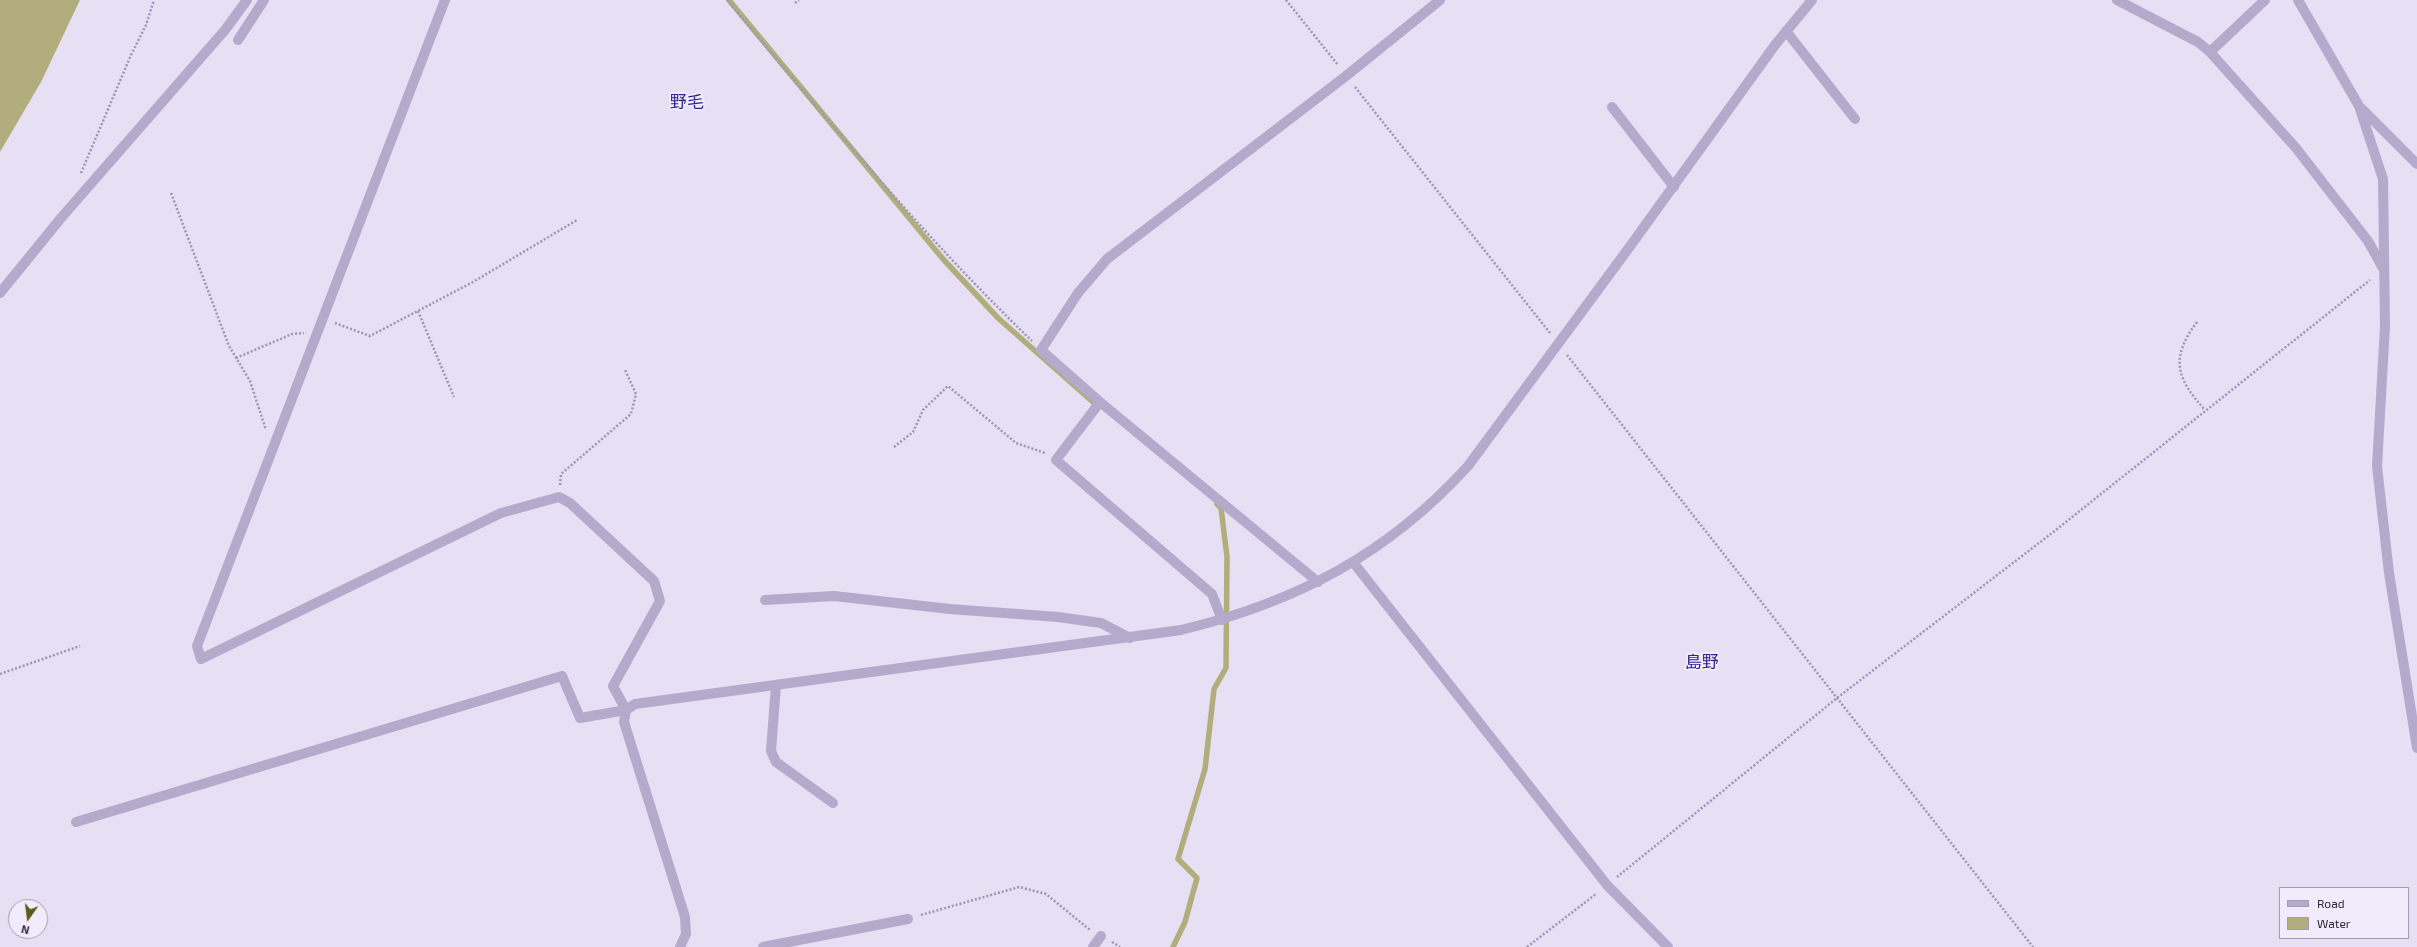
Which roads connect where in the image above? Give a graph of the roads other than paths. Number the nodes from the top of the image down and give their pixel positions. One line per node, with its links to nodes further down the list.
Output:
1 (247, 0): 18 (street)
2 (264, 0): 10 (street)
3 (445, 0): 26 (street)
4 (1440, 0): 19 (street)
5 (1812, 0): 9 (street)
6 (2117, 0): 11 (street)
7 (2265, 0): 11 (street)
8 (2298, 0): 12 (street)
9 (1786, 31): 14 (street); 16 (street)
10 (238, 40)
11 (2210, 52): 17 (street)
12 (2359, 106): 15 (street); 17 (street)
13 (1612, 107): 16 (street)
14 (1855, 119)
15 (2417, 164)
16 (1674, 187): 20 (street)
17 (2385, 272): 27 (street)
18 (0, 293)
19 (1100, 402): 21 (street); 23 (street)
20 (1353, 562): 21 (street); 35 (street)
21 (1318, 582): 23 (street)
22 (765, 600): 24 (street)
23 (1222, 620): 24 (street)
24 (1130, 638): 25 (street)
25 (776, 685): 26 (street); 28 (street)
26 (626, 710): 29 (street); 32 (street)
27 (2417, 748)
28 (833, 803)
29 (76, 822)
30 (908, 919): 33 (street)
31 (1101, 936): 34 (street)
32 (680, 947)
33 (763, 947)
34 (1093, 947)
35 (1668, 947)

